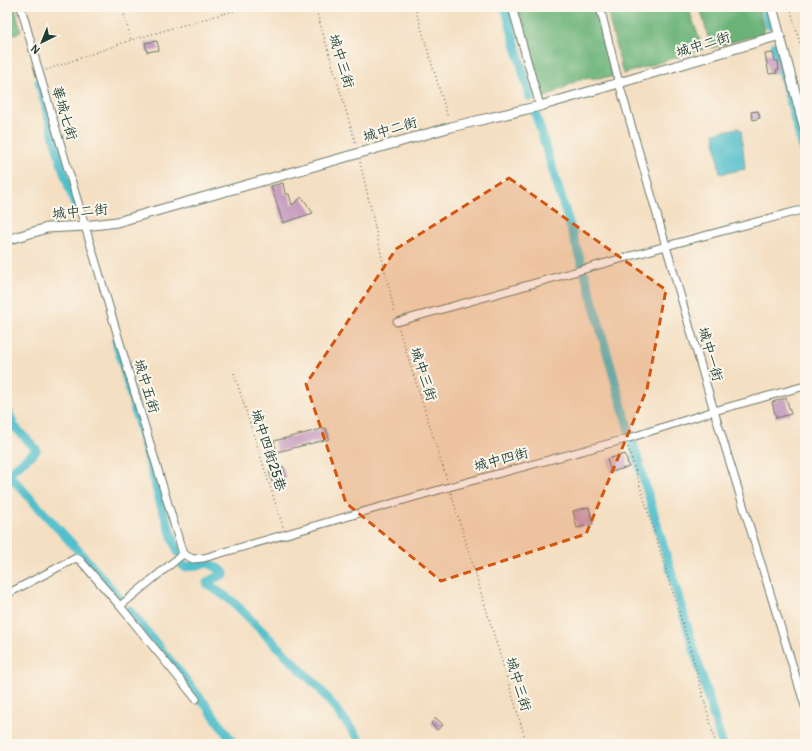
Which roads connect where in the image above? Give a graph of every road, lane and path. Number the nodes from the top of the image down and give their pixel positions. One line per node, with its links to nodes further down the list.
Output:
1 (21, 7): 13 (street, 華城七街)
2 (122, 7): 11 (path)
3 (247, 7): 11 (path)
4 (315, 7): 18 (path, 城中三街)
5 (415, 7): 16 (path)
6 (512, 7): 15 (street)
7 (600, 7): 14 (street, 城中一街)
8 (772, 7): 10 (street)
9 (790, 7): 12 (path)
10 (780, 35): 14 (street, 城中二街); 17 (street)
11 (131, 40): 13 (path)
12 (805, 62)
13 (38, 72): 20 (street, 華城七街)
14 (619, 83): 15 (street, 城中二街); 22 (street, 城中一街)
15 (540, 106): 16 (street, 城中二街)
16 (451, 127): 18 (street, 城中二街)
17 (805, 129)
18 (358, 153): 20 (street, 城中二街); 23 (path, 城中三街)
19 (805, 209): 22 (street)
20 (85, 226): 21 (street, 城中二街); 30 (street, 城中五街)
21 (7, 240)
22 (666, 246): 23 (street); 26 (street, 城中一街)
23 (397, 322): 28 (path, 城中三街)
24 (234, 372): 29 (path, 城中四街25巷)
25 (805, 386): 26 (street, 城中四街)
26 (714, 411): 27 (street, 城中四街); 34 (street, 城中一街)
27 (626, 439): 28 (street, 城中四街); 37 (path)
28 (449, 487): 29 (street, 城中四街); 36 (path, 城中三街)
29 (286, 534): 30 (street, 城中四街)
30 (183, 554): 32 (street)
31 (7, 594): 32 (street)
32 (120, 606): 33 (street)
33 (196, 699)
34 (805, 706)
35 (805, 742): 38 (path)
36 (527, 744)
37 (716, 744)
38 (799, 744)

